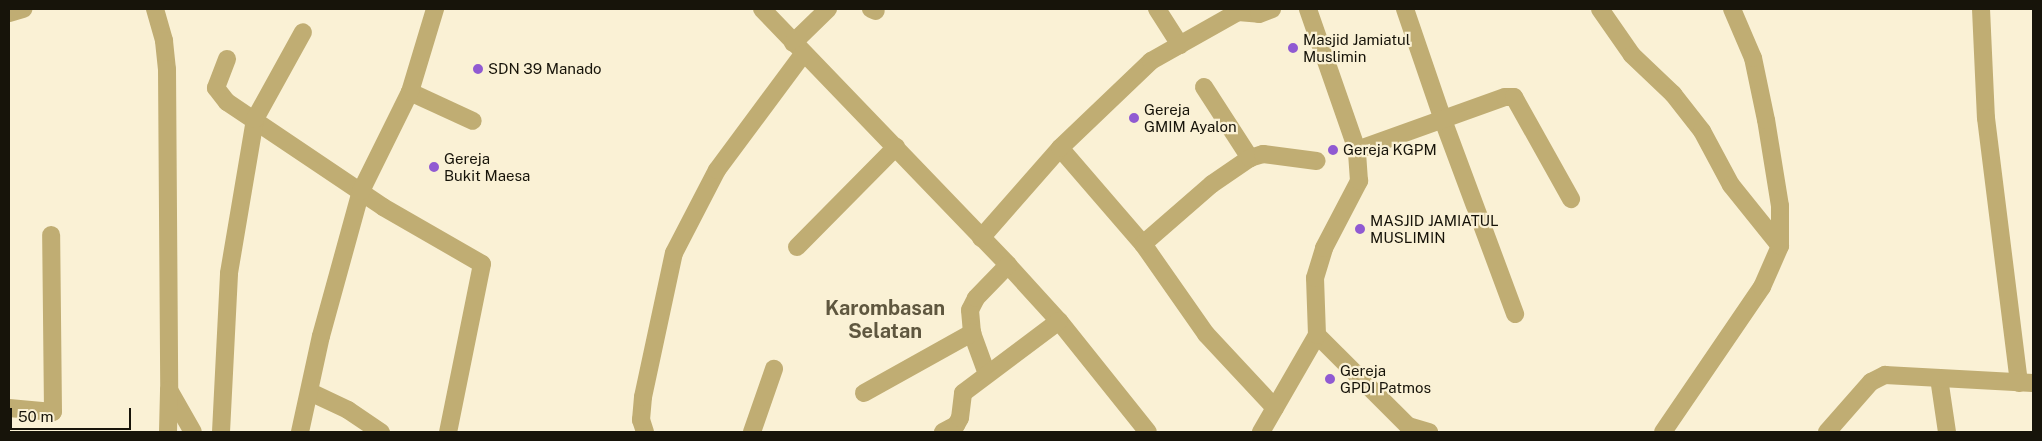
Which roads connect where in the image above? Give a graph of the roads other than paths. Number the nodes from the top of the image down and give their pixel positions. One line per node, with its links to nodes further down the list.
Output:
1 (155, 9): 42 (street)
2 (435, 9): 17 (street)
3 (762, 9): 14 (street)
4 (828, 9): 14 (street)
5 (1157, 9): 13 (street)
6 (1272, 9): 13 (street)
7 (1308, 9): 23 (street)
8 (1405, 9): 19 (street)
9 (1600, 9): 31 (street)
10 (1732, 9): 31 (street)
11 (1981, 9): 41 (street)
12 (303, 32): 18 (street)
13 (1180, 45): 22 (street)
14 (798, 48): 21 (street); 55 (street)
15 (227, 60): 18 (street)
16 (1204, 87): 24 (street)
17 (410, 92): 20 (street); 26 (street)
18 (255, 119): 26 (street); 51 (street)
19 (1443, 120): 23 (street); 27 (street); 34 (street)
20 (473, 121)
21 (896, 147): 29 (street); 32 (street)
22 (1060, 148): 29 (street); 30 (street)
23 (1357, 150): 37 (street)
24 (1250, 158): 25 (street); 30 (street)
25 (1317, 161)
26 (361, 191): 43 (street); 54 (street)
27 (1571, 200)
28 (51, 235): 45 (street)
29 (980, 238): 33 (street)
30 (1143, 244): 46 (street)
31 (1780, 246): 60 (street)
32 (798, 247)
33 (1008, 265): 35 (street); 36 (street)
34 (1515, 314)
35 (1059, 322): 39 (street); 48 (street)
36 (972, 334): 39 (street); 44 (street)
37 (1318, 335): 46 (street); 47 (street)
38 (774, 368): 56 (street)
39 (988, 374): 57 (street)
40 (1939, 378): 41 (street); 61 (street); 62 (street)
41 (2026, 383)
42 (168, 390): 49 (street); 50 (street)
43 (310, 392): 52 (street); 53 (street)
44 (864, 393)
45 (9, 408)
46 (1275, 408): 58 (street)
47 (1409, 429): 59 (street)
48 (1145, 431)
49 (168, 432)
50 (193, 432)
51 (221, 432)
52 (300, 432)
53 (381, 432)
54 (448, 432)
55 (645, 432)
56 (752, 432)
57 (943, 432)
58 (1261, 432)
59 (1429, 432)
60 (1662, 432)
61 (1827, 432)
62 (1947, 432)

